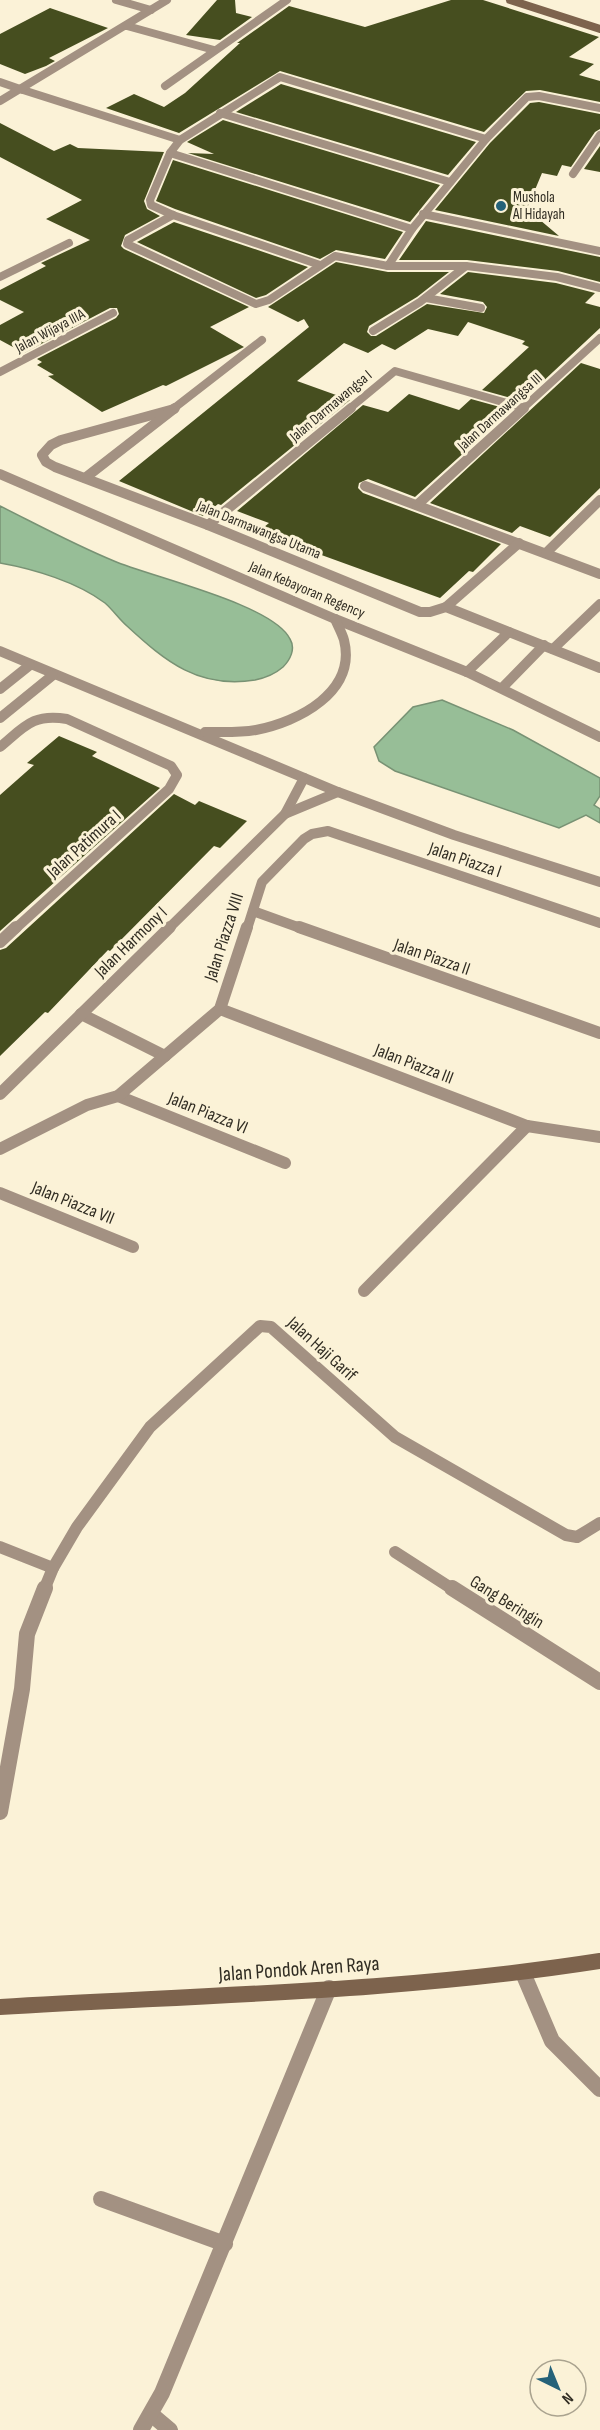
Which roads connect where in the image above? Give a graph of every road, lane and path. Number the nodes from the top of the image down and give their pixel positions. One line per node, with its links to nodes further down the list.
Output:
1 (116, 0): 5 (street)
2 (167, 0): 5 (street)
3 (287, 0): 8 (street)
4 (510, 0): 7 (main road)
5 (151, 10): 6 (street)
6 (127, 26): 8 (street); 11 (street)
7 (600, 29)
8 (214, 50): 10 (street)
9 (0, 82): 11 (street)
10 (165, 86)
11 (23, 90): 12 (street); 16 (street)
12 (0, 100)
13 (600, 108): 17 (street)
14 (220, 113): 16 (street); 17 (street); 20 (street)
15 (600, 135): 19 (street)
16 (180, 140): 18 (street)
17 (486, 140): 20 (street)
18 (170, 153): 22 (street); 23 (street)
19 (573, 174)
20 (450, 182): 21 (street)
21 (423, 214): 23 (street); 25 (street)
22 (173, 215): 26 (street); 26 (street)
23 (412, 229): 27 (street)
24 (69, 243): 29 (street)
25 (600, 251)
26 (320, 265): 27 (street)
27 (388, 266): 28 (street)
28 (466, 266): 30 (street); 31 (street)
29 (0, 278)
30 (600, 288)
31 (426, 298): 32 (street); 34 (street)
32 (481, 308)
33 (113, 313): 37 (street, Jalan Wijaya IIIA)
34 (373, 331)
35 (600, 338): 38 (street, Jalan Darmawangsa III)
36 (262, 340): 39 (street)
37 (0, 372)
38 (524, 408): 44 (street, Jalan Darmawangsa III); 45 (street, Jalan Darmawangsa I)
39 (174, 409): 41 (street); 41 (street, Jalan Darmawangsa Utama)
40 (0, 474): 51 (street, Jalan Kebayoran Regency)
41 (85, 478): 45 (street, Jalan Darmawangsa Utama)
42 (365, 486): 44 (street)
43 (600, 500): 47 (street)
44 (417, 505): 46 (street)
45 (208, 525): 50 (street, Jalan Darmawangsa Utama)
46 (519, 543): 47 (street); 50 (street)
47 (546, 553): 48 (street)
48 (600, 574)
49 (600, 604): 53 (street)
50 (446, 607): 52 (street, Jalan Darmawangsa Utama)
51 (335, 619): 57 (street, Jalan Kebayoran Regency); 63 (street)
52 (509, 632): 53 (street, Jalan Darmawangsa Utama); 57 (street)
53 (548, 647): 56 (street, Jalan Darmawangsa Utama); 59 (street)
54 (0, 651): 55 (street)
55 (30, 665): 58 (street); 60 (street)
56 (600, 668)
57 (467, 672): 59 (street, Jalan Kebayoran Regency)
58 (53, 675): 61 (street); 63 (street)
59 (502, 688): 64 (street, Jalan Kebayoran Regency)
60 (0, 689)
61 (0, 718): 62 (street)
62 (22, 728): 65 (street); 73 (street, Jalan Patimura I)
63 (196, 732): 66 (street)
64 (600, 737)
65 (0, 747)
66 (304, 778): 67 (street); 68 (street, Jalan Harmony I)
67 (338, 792): 68 (street, Jalan Harmony I); 70 (street)
68 (285, 814): 75 (street, Jalan Harmony I)
69 (320, 831): 71 (street, Jalan Piazza VIII); 72 (street, Jalan Piazza I)
70 (600, 882)
71 (253, 911): 74 (street, Jalan Piazza VIII); 76 (street, Jalan Piazza II)
72 (600, 923)
73 (0, 942)
74 (220, 1009): 77 (street, Jalan Piazza VIII); 80 (street, Jalan Piazza III)
75 (81, 1014): 77 (street); 78 (street, Jalan Harmony I)
76 (600, 1033)
77 (165, 1056): 79 (street, Jalan Piazza VIII)
78 (0, 1094)
79 (118, 1096): 82 (street, Jalan Piazza VIII); 83 (street, Jalan Piazza VI)
80 (528, 1126): 81 (street, Jalan Piazza III); 86 (street)
81 (600, 1137)
82 (0, 1149)
83 (285, 1163)
84 (0, 1193): 85 (street, Jalan Piazza VII)
85 (133, 1247)
86 (364, 1291)
87 (600, 1523): 90 (street, Jalan Haji Garif)
88 (0, 1547): 90 (street)
89 (395, 1552): 91 (street, Gang Beringin)
90 (52, 1568): 92 (street)
91 (600, 1682)
92 (0, 1812)
93 (600, 1961): 94 (main road, Jalan Pondok Aren Raya)
94 (523, 1973): 95 (main road, Jalan Pondok Aren Raya); 97 (street)
95 (329, 1988): 96 (main road, Jalan Pondok Aren Raya); 99 (street)
96 (0, 2007)
97 (600, 2089)
98 (101, 2199): 99 (street)
99 (225, 2244): 100 (street)
100 (151, 2414): 101 (street); 102 (street)
101 (141, 2430)
102 (170, 2430)

